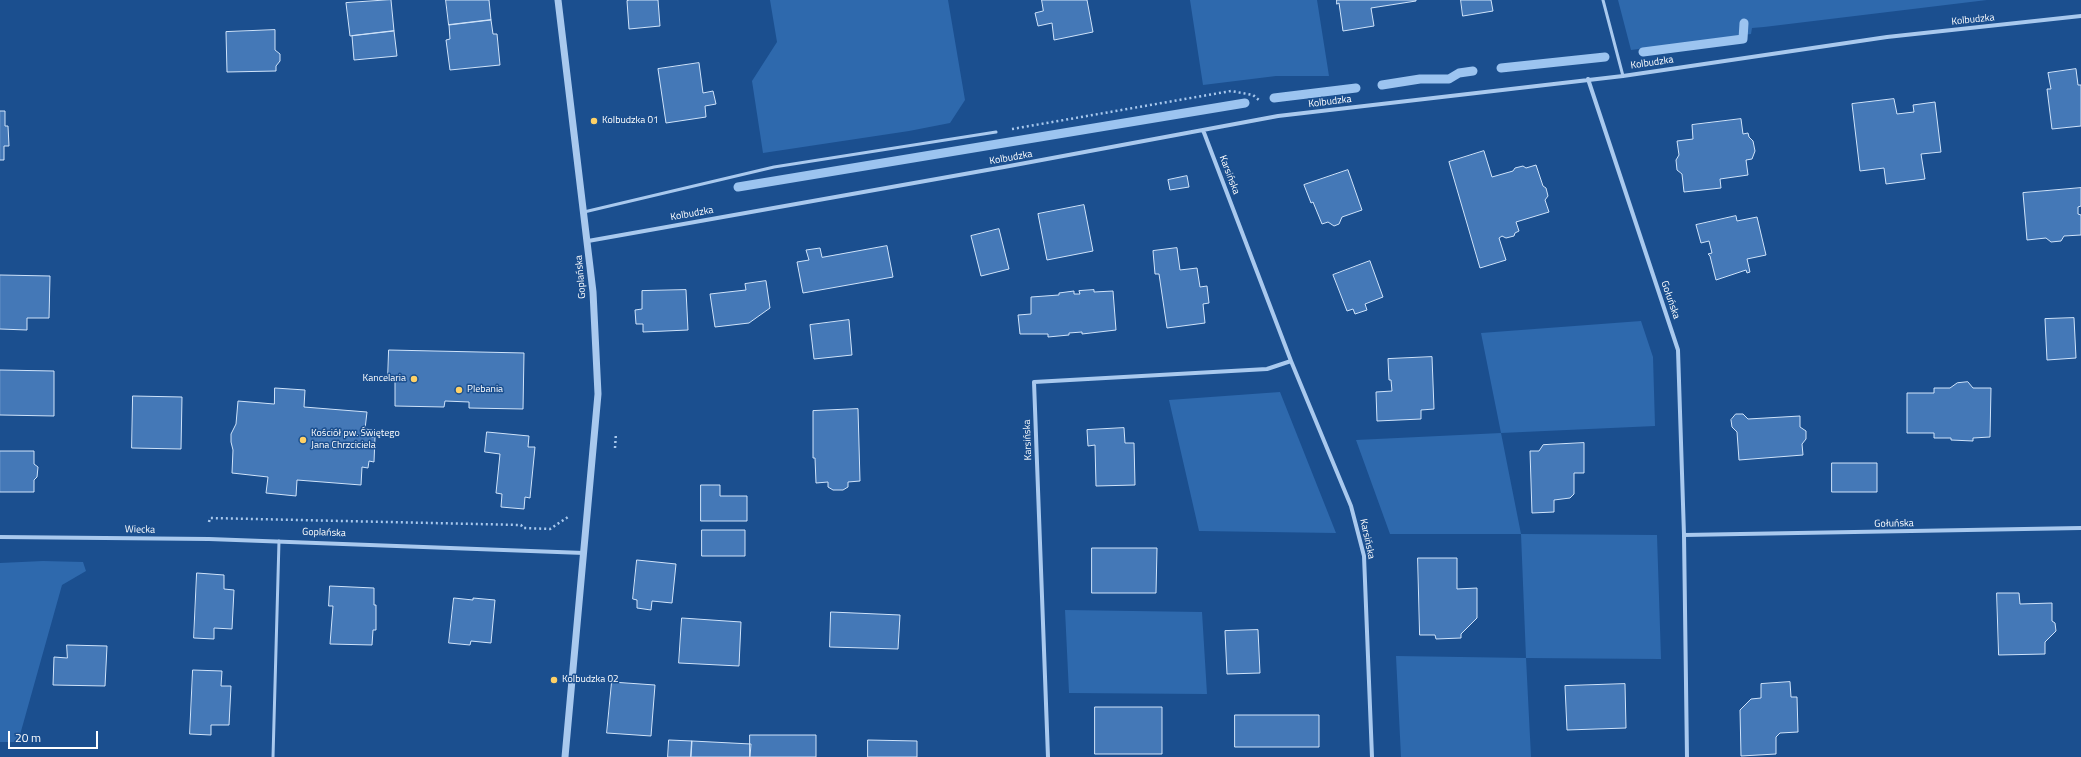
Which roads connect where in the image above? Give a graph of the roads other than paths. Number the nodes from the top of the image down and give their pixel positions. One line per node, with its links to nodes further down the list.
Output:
1 (558, 0): 8 (street, Goplańska)
2 (1603, 0): 4 (lane)
3 (2081, 16): 4 (street, Kolbudzka)
4 (1623, 76): 5 (street, Kolbudzka)
5 (1588, 79): 6 (street, Kolbudzka); 12 (street, Gołuńska)
6 (1203, 130): 9 (street, Kolbudzka); 10 (street, Karsińska)
7 (996, 132): 8 (lane)
8 (584, 212): 9 (street, Goplańska)
9 (588, 241): 15 (street, Goplańska)
10 (1291, 361): 18 (street, Karsińska); 19 (street, Karsińska)
11 (2081, 528): 12 (street, Gołuńska)
12 (1684, 535): 20 (street, Gołuńska)
13 (0, 536): 14 (street, Wiecka)
14 (279, 541): 15 (street, Goplańska); 16 (lane)
15 (584, 553): 17 (street, Goplańska)
16 (273, 757)
17 (565, 757)
18 (1048, 757)
19 (1372, 757)
20 (1687, 757)

